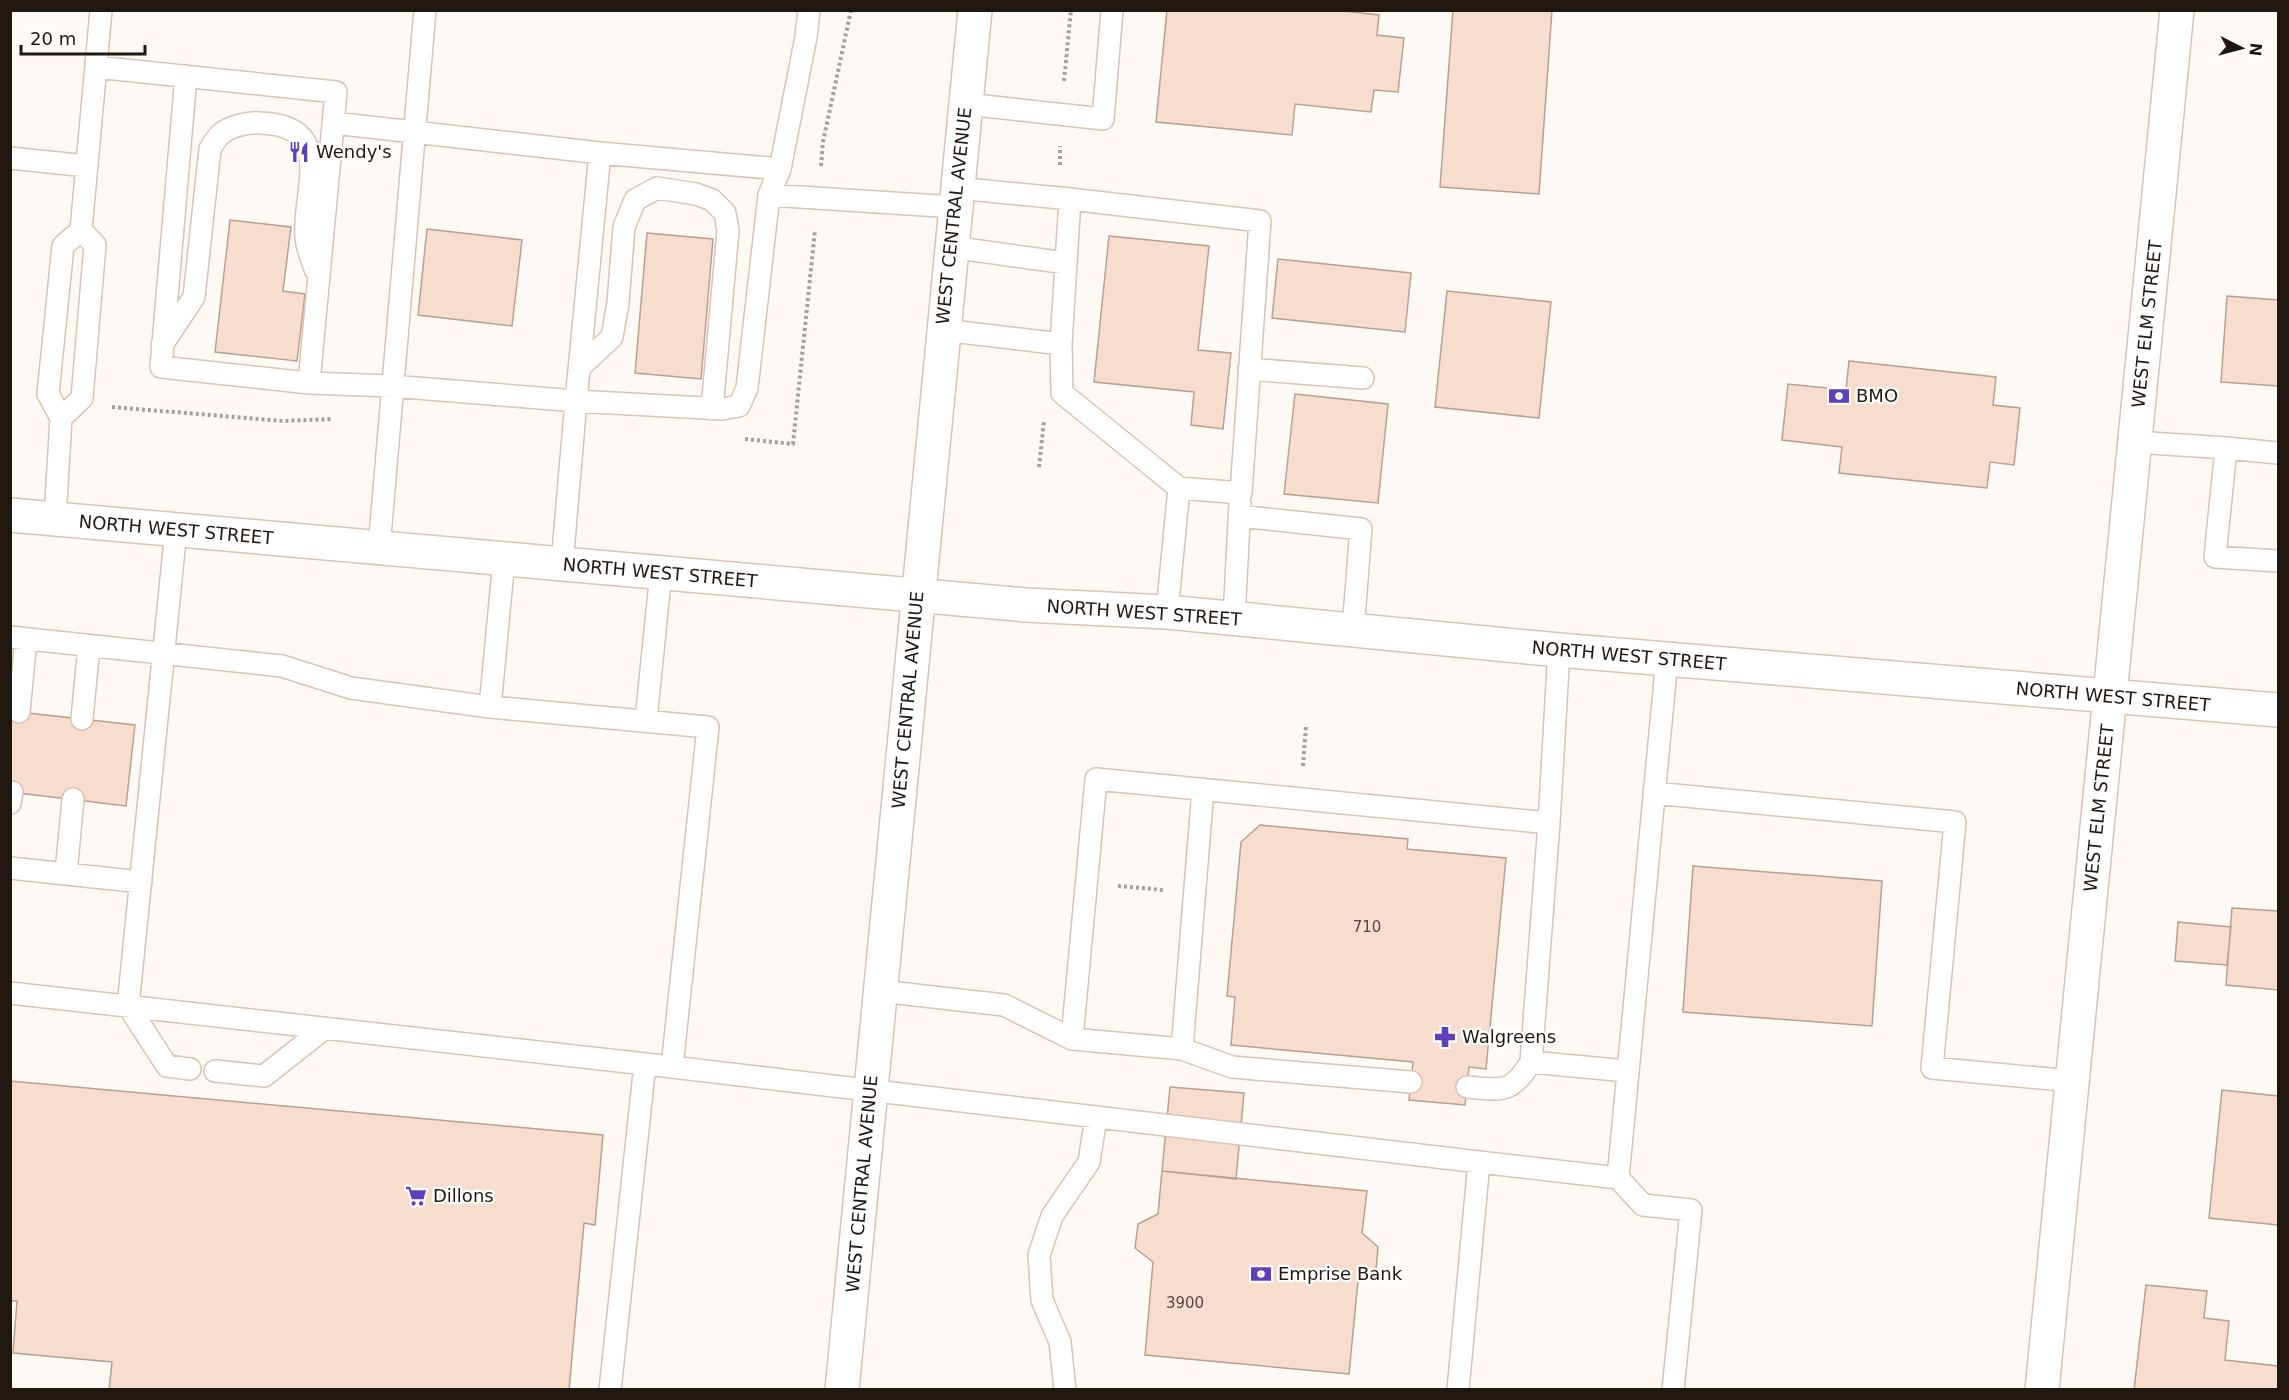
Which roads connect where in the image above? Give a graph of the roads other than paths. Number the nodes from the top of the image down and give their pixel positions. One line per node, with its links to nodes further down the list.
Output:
1 (101, 10): 7 (lane)
2 (425, 10): 11 (lane)
3 (809, 10): 15 (lane)
4 (975, 10): 9 (main road, WEST CENTRAL AVENUE)
5 (1112, 10): 9 (lane)
6 (2177, 10): 34 (main road, WEST ELM STREET)
7 (96, 66): 8 (lane); 14 (lane)
8 (186, 76): 10 (lane); 25 (lane)
9 (966, 104): 17 (main road, WEST CENTRAL AVENUE)
10 (334, 123): 11 (lane); 22 (lane)
11 (415, 132): 12 (lane); 30 (lane)
12 (600, 153): 15 (lane); 26 (lane)
13 (10, 158): 14 (lane)
14 (87, 166): 19 (lane)
15 (780, 169): 16 (lane)
16 (769, 195): 17 (lane); 32 (lane)
17 (956, 197): 18 (lane); 20 (main road, WEST CENTRAL AVENUE)
18 (1070, 199): 21 (lane); 27 (lane)
19 (81, 230): 33 (lane); 33 (lane)
20 (951, 247): 21 (lane); 23 (main road, WEST CENTRAL AVENUE)
21 (1066, 263): 24 (lane)
22 (318, 281): 25 (lane); 29 (lane)
23 (943, 330): 24 (lane); 48 (main road, WEST CENTRAL AVENUE)
24 (1061, 344): 37 (lane)
25 (162, 345): 29 (lane)
26 (580, 366): 31 (lane); 32 (lane)
27 (1249, 369): 28 (lane); 38 (lane)
28 (1363, 378)
29 (309, 383): 30 (lane)
30 (392, 386): 31 (lane); 43 (lane)
31 (576, 401): 32 (lane); 46 (lane)
32 (712, 409)
33 (61, 418): 41 (lane)
34 (2135, 442): 35 (lane); 57 (main road, WEST ELM STREET)
35 (2226, 448): 36 (lane); 45 (lane)
36 (2278, 453)
37 (1179, 488): 38 (lane); 49 (lane)
38 (1241, 494): 40 (lane)
39 (10, 515): 41 (main road, NORTH WEST STREET)
40 (1239, 516): 50 (lane); 51 (lane)
41 (55, 519): 42 (main road, NORTH WEST STREET)
42 (176, 530): 43 (main road, NORTH WEST STREET); 55 (lane)
43 (379, 548): 44 (main road, NORTH WEST STREET)
44 (504, 560): 46 (main road, NORTH WEST STREET); 58 (lane)
45 (2278, 561)
46 (562, 564): 47 (main road, NORTH WEST STREET)
47 (661, 572): 48 (main road, NORTH WEST STREET); 62 (lane)
48 (917, 596): 49 (main road, NORTH WEST STREET); 70 (main road, WEST CENTRAL AVENUE)
49 (1167, 612): 50 (main road, NORTH WEST STREET)
50 (1234, 618): 51 (main road, NORTH WEST STREET)
51 (1353, 630): 54 (main road, NORTH WEST STREET)
52 (18, 638): 53 (lane); 60 (lane)
53 (89, 646): 55 (lane); 61 (lane)
54 (1559, 650): 56 (main road, NORTH WEST STREET); 66 (lane)
55 (164, 654): 58 (lane); 69 (lane)
56 (1667, 659): 57 (main road, NORTH WEST STREET); 64 (lane)
57 (2110, 696): 59 (main road, NORTH WEST STREET); 82 (main road, WEST ELM STREET)
58 (490, 707): 62 (lane)
59 (2278, 710)
60 (19, 712)
61 (82, 719)
62 (646, 720): 78 (lane)
63 (1203, 789): 66 (lane); 74 (lane); 75 (lane)
64 (1654, 793): 81 (lane); 82 (lane)
65 (73, 800): 68 (lane)
66 (1549, 823): 76 (lane)
67 (10, 868): 68 (lane)
68 (66, 873): 69 (lane)
69 (141, 882): 72 (lane)
70 (880, 991): 74 (lane); 85 (main road, WEST CENTRAL AVENUE)
71 (10, 993): 72 (lane)
72 (128, 1006): 73 (lane); 79 (lane)
73 (325, 1028): 77 (lane); 80 (lane)
74 (1072, 1039): 75 (lane)
75 (1182, 1049): 83 (lane)
76 (1531, 1062): 81 (lane); 84 (lane)
77 (645, 1064): 78 (lane); 89 (lane)
78 (672, 1067): 85 (lane)
79 (190, 1069)
80 (215, 1071)
81 (1627, 1071): 88 (lane)
82 (2072, 1081): 94 (main road, WEST ELM STREET)
83 (1411, 1082)
84 (1467, 1087)
85 (871, 1090): 86 (lane); 90 (main road, WEST CENTRAL AVENUE)
86 (1095, 1117): 87 (lane); 91 (lane)
87 (1479, 1162): 88 (lane); 92 (lane)
88 (1618, 1178): 93 (lane)
89 (610, 1389)
90 (842, 1389)
91 (1065, 1389)
92 (1458, 1389)
93 (1673, 1389)
94 (2042, 1389)

